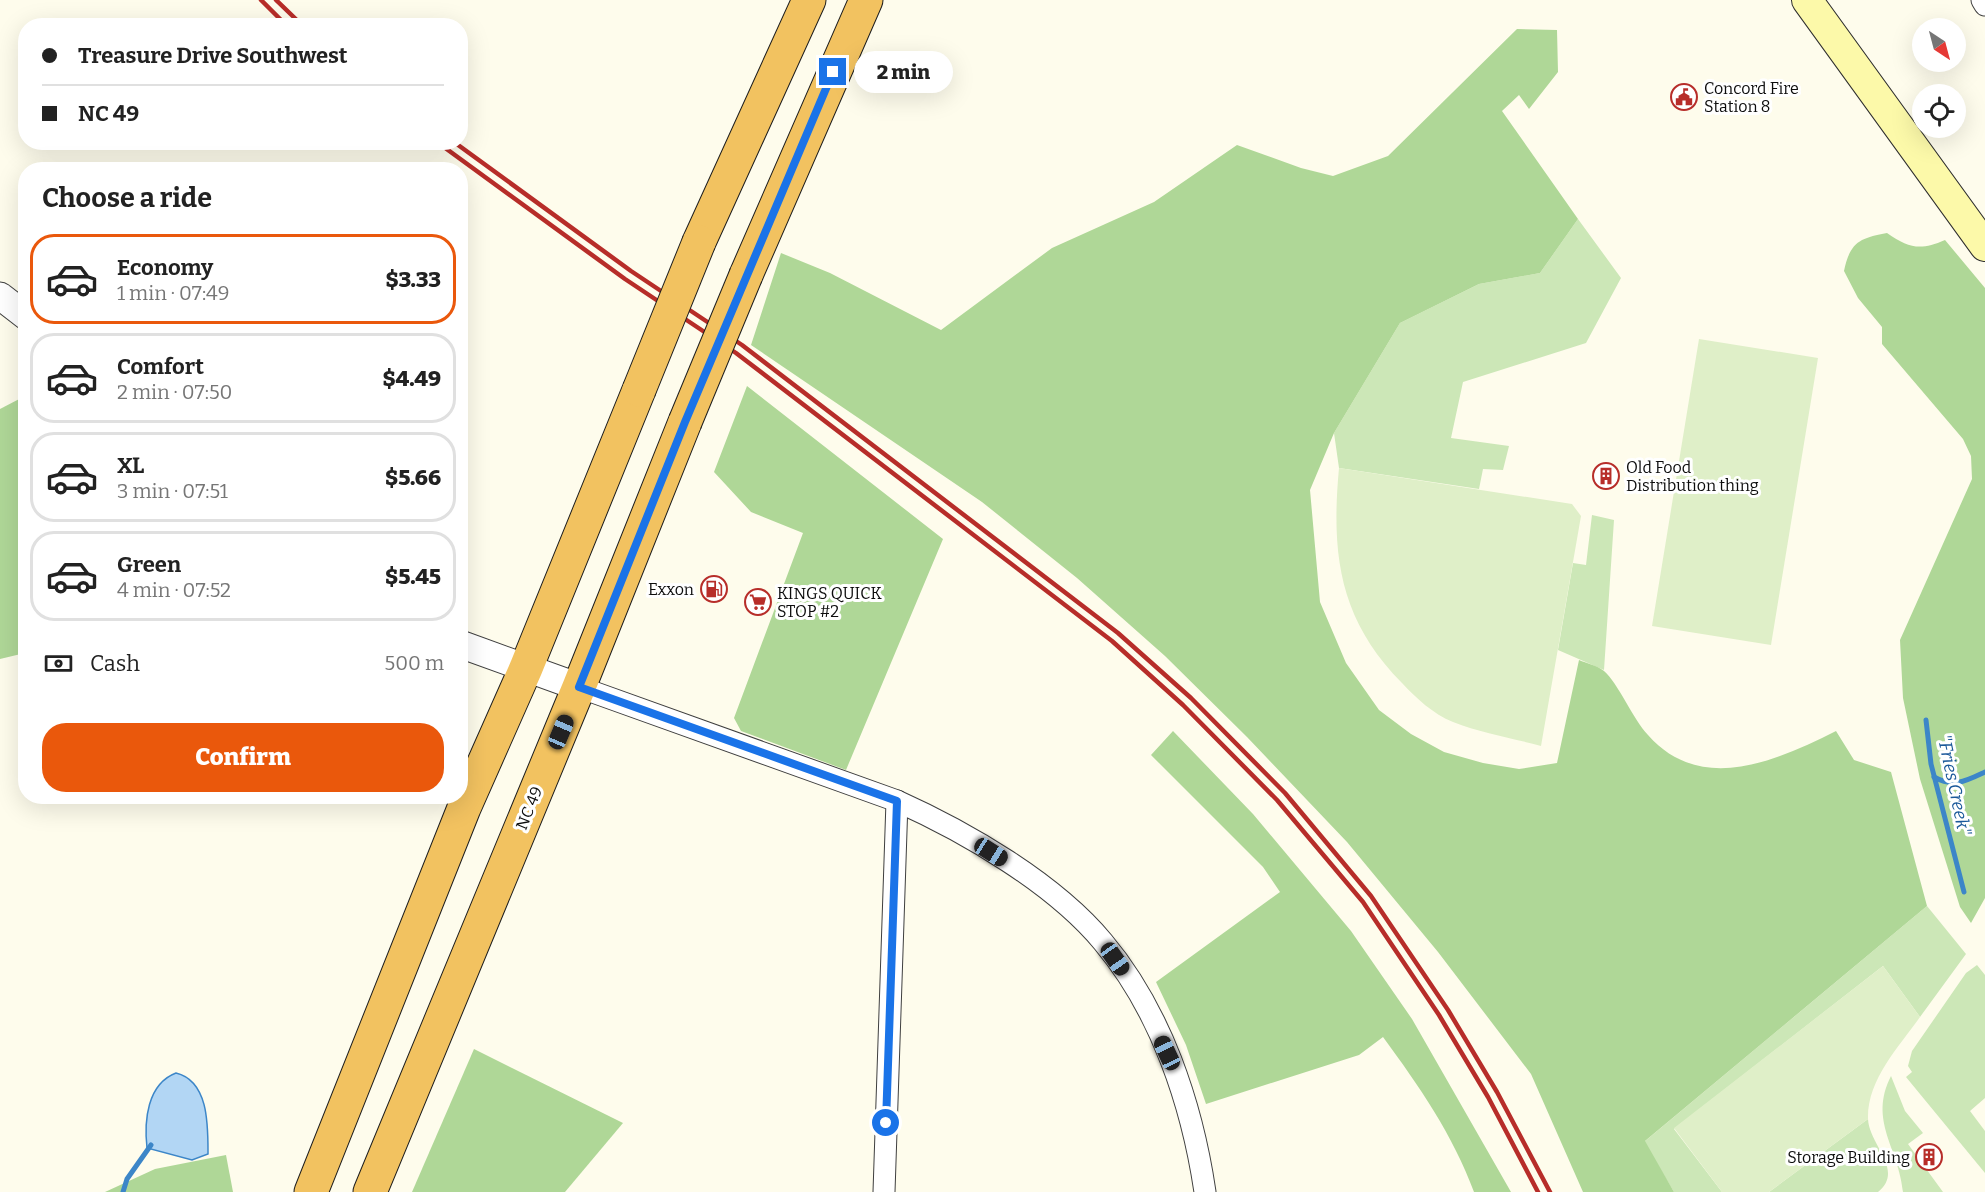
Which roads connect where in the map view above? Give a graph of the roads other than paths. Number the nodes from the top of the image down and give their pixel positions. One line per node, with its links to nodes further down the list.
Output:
1 (809, 0): 10 (highway, bridge)
2 (866, 0): 11 (highway, NC 49 / NC 49, bridge)
3 (1808, 0): 6 (main road)
4 (1982, 0): 5 (street)
5 (1985, 5)
6 (1985, 246)
7 (0, 296): 8 (street)
8 (18, 309)
9 (468, 647): 10 (street)
10 (526, 668): 11 (street); 12 (highway)
11 (579, 687): 13 (street); 16 (highway, NC 49 / NC 49)
12 (468, 801)
13 (897, 801): 17 (street); 18 (street)
14 (467, 804): 15 (highway)
15 (311, 1192)
16 (370, 1192)
17 (884, 1192)
18 (1204, 1192)

